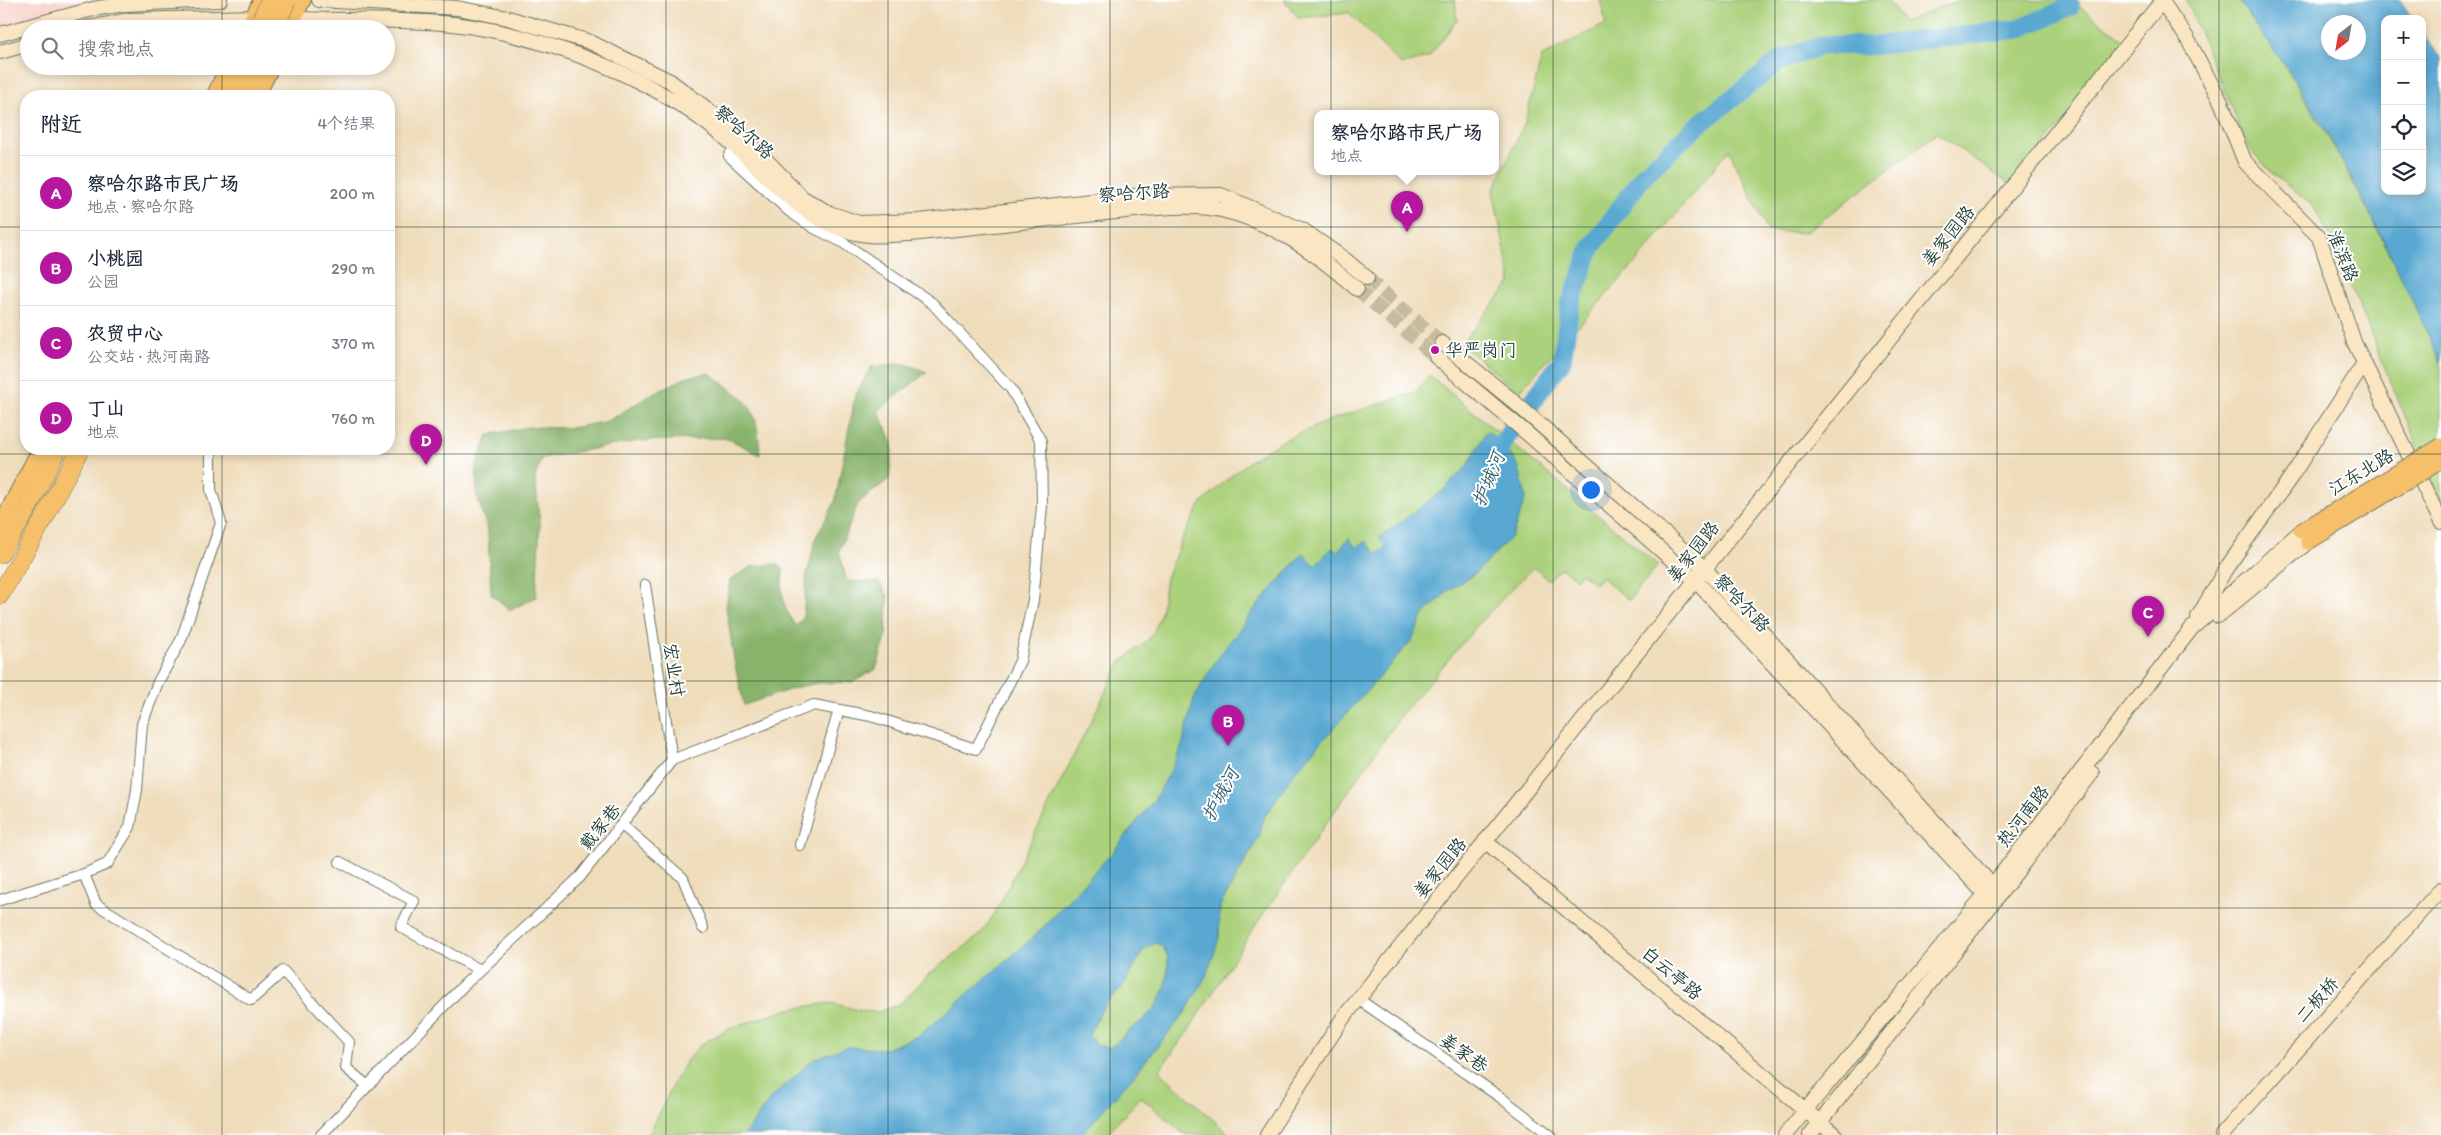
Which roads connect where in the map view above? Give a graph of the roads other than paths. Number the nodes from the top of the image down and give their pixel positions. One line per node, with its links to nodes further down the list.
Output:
1 (220, 0): 7 (main road)
2 (261, 0): 10 (main road)
3 (270, 0): 11 (highway, bridge)
4 (287, 0): 12 (highway, bridge)
5 (303, 0): 13 (main road)
6 (319, 0): 27 (main road, 察哈尔路)
7 (194, 1): 9 (main road)
8 (2162, 1): 31 (main road, 淮滨路); 46 (main road, 姜家园路)
9 (52, 20)
10 (254, 20)
11 (256, 20)
12 (278, 20)
13 (294, 20)
14 (395, 24): 27 (main road, 察哈尔路)
15 (20, 29): 16 (main road)
16 (0, 34)
17 (20, 46): 18 (main road)
18 (0, 52)
19 (224, 75): 23 (main road)
20 (236, 75): 24 (highway)
21 (253, 75): 25 (highway)
22 (268, 75): 26 (main road)
23 (217, 90)
24 (229, 90)
25 (246, 90)
26 (260, 90)
27 (739, 142): 28 (main road, 察哈尔路); 52 (street)
28 (1362, 283)
29 (1442, 343): 46 (main road, 察哈尔路)
30 (1436, 357): 48 (main road, 察哈尔路)
31 (2364, 363): 41 (main road, 淮滨路); 51 (main road)
32 (2441, 446): 44 (main road, 江东北路, bridge)
33 (37, 455): 42 (main road)
34 (46, 455): 43 (main road)
35 (54, 455): 45 (highway)
36 (66, 455): 47 (highway)
37 (77, 455): 50 (highway)
38 (85, 455): 50 (main road)
39 (211, 455): 58 (street)
40 (2441, 461): 44 (main road, 江东北路, bridge)
41 (2441, 522)
42 (0, 526)
43 (0, 536)
44 (2304, 536): 51 (main road, 热河南路); 60 (main road, 热河南路)
45 (0, 554)
46 (1704, 568): 48 (main road, 姜家园路); 60 (main road, 察哈尔路)
47 (0, 572)
48 (1695, 580): 55 (main road, 姜家园路); 60 (main road, 察哈尔路)
49 (645, 585): 53 (street, 宏业村)
50 (0, 597)
51 (2192, 628): 60 (main road, 热河南路)
52 (839, 710): 53 (street); 56 (street)
53 (672, 760): 54 (street, 戴家巷)
54 (622, 825): 62 (street); 63 (street, 戴家巷)
55 (1485, 841): 64 (main road, 姜家园路); 66 (main road, 白云亭路)
56 (800, 845)
57 (340, 862): 63 (street)
58 (84, 874): 61 (street); 65 (street)
59 (2441, 889): 74 (main road, 二板桥)
60 (1993, 894): 66 (main road, 热河南路); 67 (main road, 热河南路)
61 (0, 900)
62 (703, 928)
63 (480, 970): 65 (street, 戴家巷)
64 (1358, 999): 69 (main road, 姜家园路); 70 (street, 姜家巷)
65 (368, 1086): 68 (street, 戴家巷)
66 (1806, 1109): 67 (main road, 白云亭路); 71 (main road, 热河南路)
67 (1820, 1122): 72 (main road, 热河南路); 73 (main road, 白云亭路)
68 (322, 1135)
69 (1267, 1135)
70 (1550, 1135)
71 (1785, 1135)
72 (1810, 1135)
73 (1834, 1135)
74 (2222, 1135)

